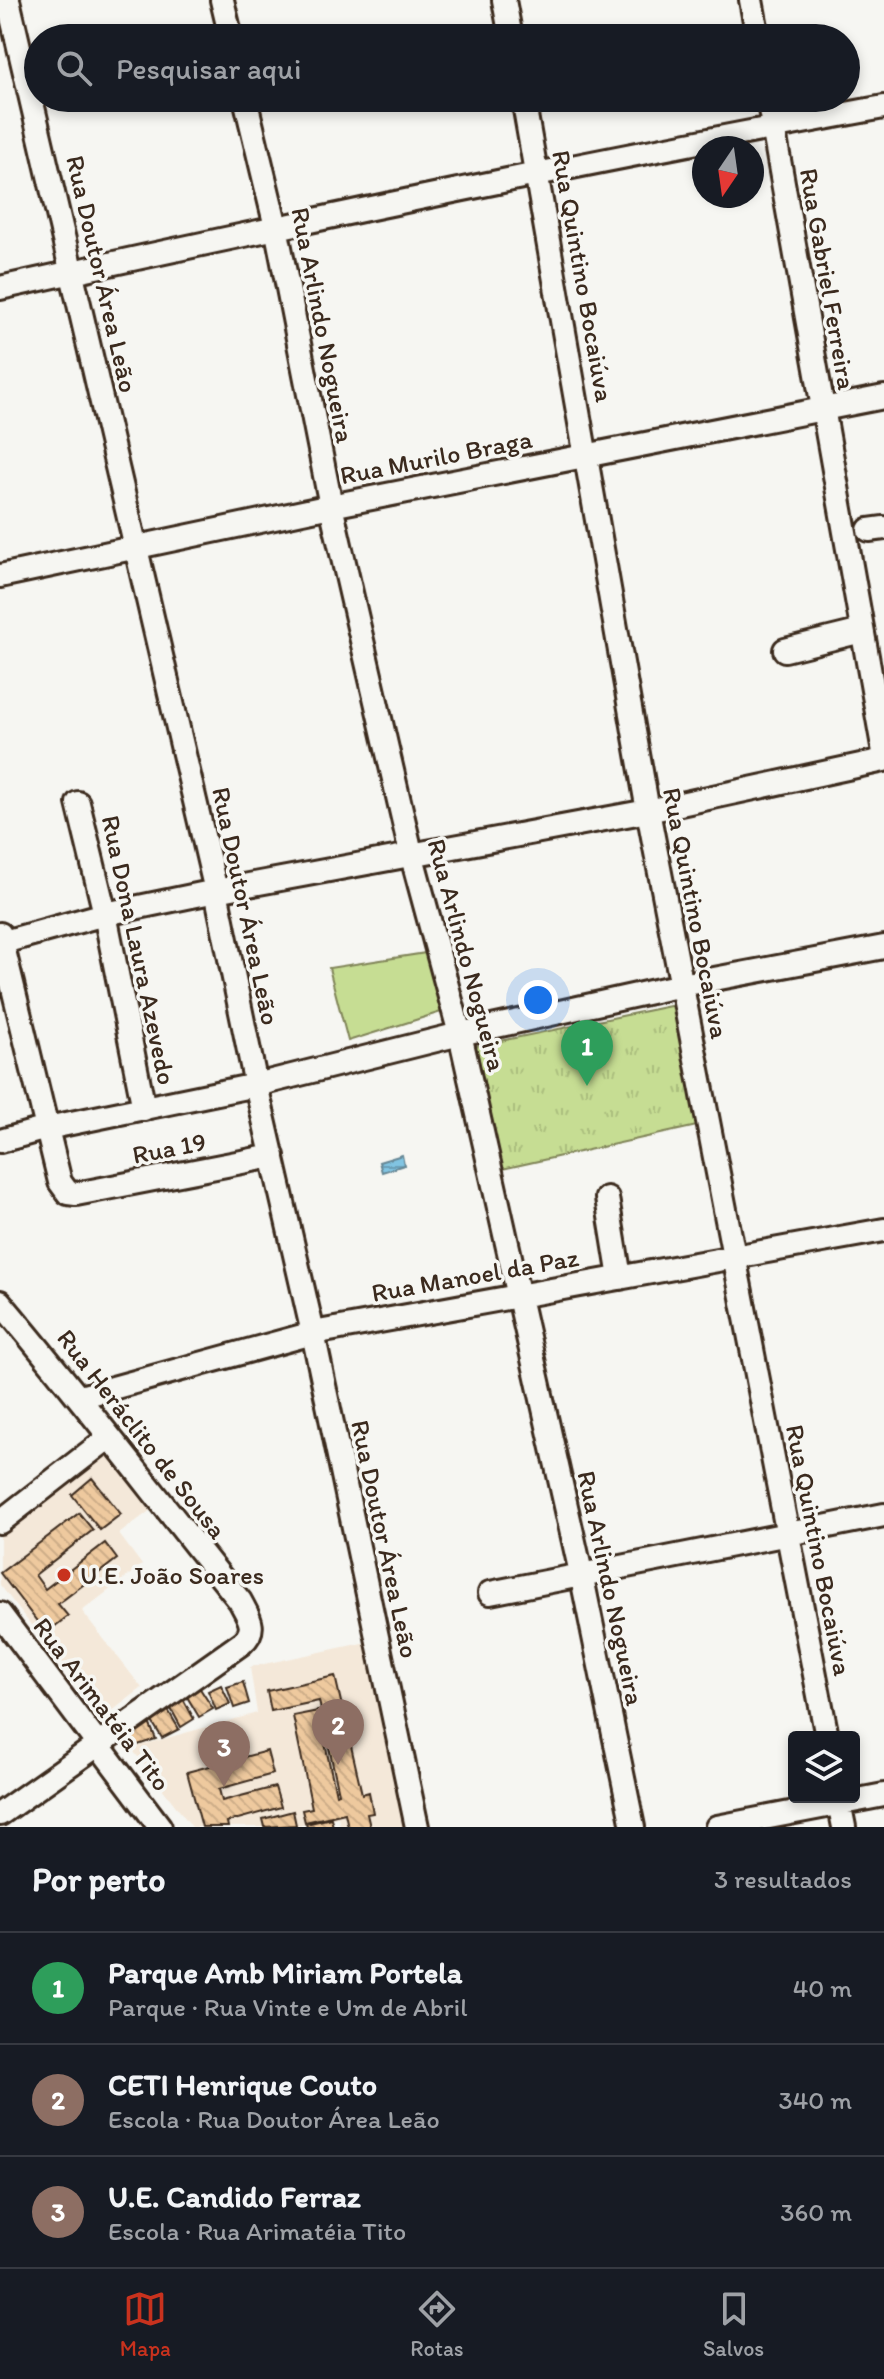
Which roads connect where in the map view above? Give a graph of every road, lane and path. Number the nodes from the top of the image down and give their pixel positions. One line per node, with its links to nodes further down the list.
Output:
1 (8, 0): 8 (street, Rua Doutor Área Leão)
2 (222, 0): 5 (street)
3 (504, 0): 6 (street)
4 (751, 0): 7 (street)
5 (228, 24)
6 (508, 24)
7 (755, 24)
8 (24, 67)
9 (884, 107): 10 (street)
10 (860, 111)
11 (35, 112): 19 (street, Rua Doutor Área Leão)
12 (248, 112): 18 (street, Rua Arlindo Nogueira)
13 (526, 112): 17 (street, Rua Quintino Bocaiúva)
14 (771, 112): 16 (street, Rua Gabriel Ferreira)
15 (856, 112): 16 (street)
16 (774, 127): 17 (street); 22 (street, Rua Gabriel Ferreira)
17 (538, 173): 18 (street); 23 (street, Rua Quintino Bocaiúva)
18 (276, 227): 19 (street); 24 (street, Rua Arlindo Nogueira)
19 (73, 272): 20 (street); 25 (street, Rua Doutor Área Leão)
20 (0, 288)
21 (884, 397): 22 (street, Rua Murilo Braga)
22 (822, 409): 23 (street, Rua Murilo Braga); 27 (street, Rua Gabriel Ferreira)
23 (584, 456): 24 (street, Rua Murilo Braga); 32 (street, Rua Quintino Bocaiúva)
24 (331, 506): 25 (street, Rua Murilo Braga); 33 (street, Rua Arlindo Nogueira)
25 (136, 546): 26 (street, Rua Murilo Braga); 34 (street, Rua Doutor Área Leão)
26 (0, 576)
27 (862, 631): 28 (street); 29 (street, Rua Gabriel Ferreira)
28 (785, 650)
29 (884, 752)
30 (884, 760): 32 (street)
31 (78, 803): 35 (street, Rua Dona Laura Azevedo)
32 (648, 811): 33 (street); 38 (street, Rua Quintino Bocaiúva)
33 (411, 853): 34 (street); 39 (street, Rua Arlindo Nogueira)
34 (216, 891): 35 (street); 40 (street, Rua Doutor Área Leão)
35 (105, 914): 36 (street); 41 (street, Rua Dona Laura Azevedo)
36 (1, 940): 42 (street)
37 (884, 947): 38 (street)
38 (682, 985): 39 (street); 47 (street, Rua Quintino Bocaiúva)
39 (460, 1034): 40 (street); 49 (street, Rua Arlindo Nogueira)
40 (256, 1085): 41 (street); 44 (street, Rua Doutor Área Leão)
41 (144, 1109): 42 (street)
42 (47, 1128): 43 (street); 44 (street, Rua 19)
43 (0, 1141)
44 (273, 1156): 51 (street, Rua Doutor Área Leão)
45 (607, 1198): 48 (street)
46 (884, 1230): 47 (street, Rua Manoel da Paz)
47 (734, 1257): 48 (street, Rua Manoel da Paz); 56 (street, Rua Quintino Bocaiúva)
48 (620, 1278): 49 (street, Rua Manoel da Paz)
49 (518, 1296): 51 (street, Rua Manoel da Paz); 57 (street, Rua Arlindo Nogueira)
50 (0, 1302): 52 (street, Rua Heráclito de Sousa)
51 (313, 1333): 52 (street, Rua Manoel da Paz); 68 (street, Rua Doutor Área Leão)
52 (80, 1397): 53 (street, Rua Heráclito de Sousa)
53 (108, 1438): 55 (street); 61 (street, Rua Heráclito de Sousa)
54 (884, 1515): 56 (street)
55 (0, 1522)
56 (787, 1534): 57 (street); 60 (street, Rua Quintino Bocaiúva)
57 (581, 1573): 58 (street); 69 (street, Rua Arlindo Nogueira)
58 (490, 1593)
59 (0, 1614): 61 (street, Rua Arimatéia Tito)
60 (826, 1731)
61 (99, 1744): 66 (street); 67 (street, Rua Arimatéia Tito)
62 (884, 1795): 63 (street)
63 (860, 1798)
64 (825, 1803): 70 (street)
65 (840, 1803): 71 (street)
66 (0, 1814)
67 (160, 1827)
68 (417, 1827)
69 (633, 1827)
70 (717, 1827)
71 (844, 1827)

